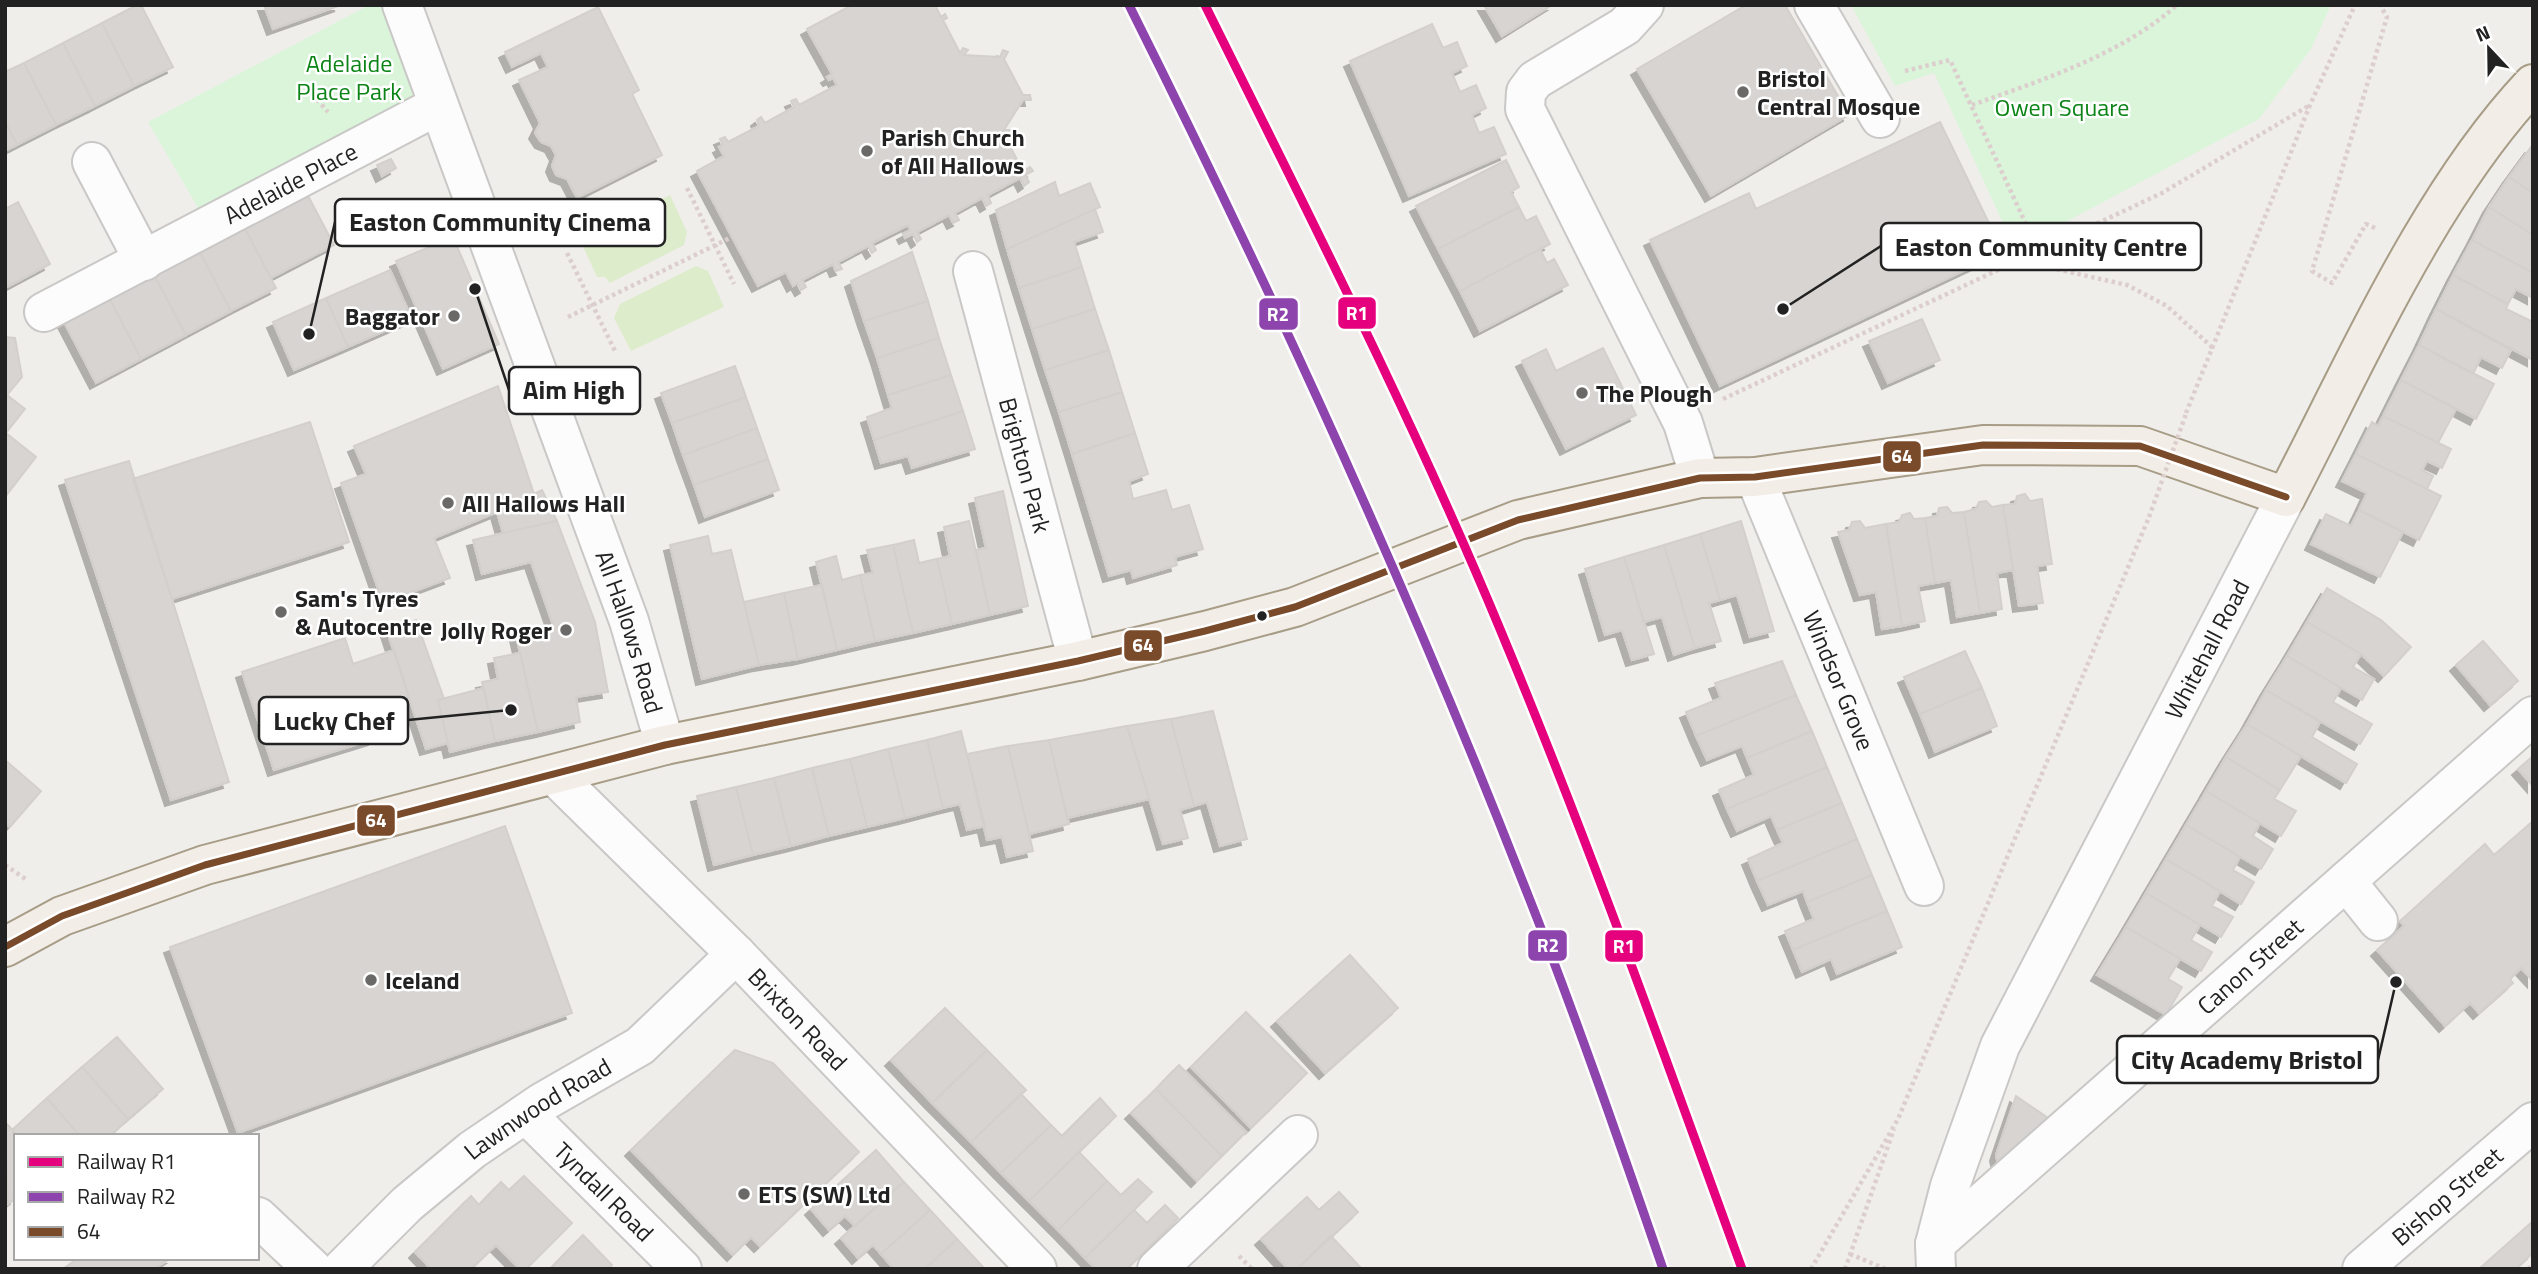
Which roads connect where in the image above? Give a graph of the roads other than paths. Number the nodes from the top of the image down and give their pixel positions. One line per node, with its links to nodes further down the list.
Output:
1 (402, 5): 6 (street, All Hallows Road)
2 (1654, 5): 4 (street)
3 (1814, 5): 7 (street)
4 (1644, 6): 13 (street)
5 (2533, 84): 14 (main road, Whitehall Road)
6 (438, 106): 9 (street, Adelaide Place); 17 (street, All Hallows Road)
7 (1880, 118)
8 (92, 162): 9 (street)
9 (144, 261): 11 (street, Adelaide Place)
10 (973, 271): 15 (street, Brighton Park)
11 (44, 312)
12 (1755, 477): 13 (main road); 14 (main road); 20 (street, Windsor Grove)
13 (1700, 478): 15 (main road)
14 (2286, 497): 28 (street, Whitehall Road)
15 (1078, 661): 17 (main road)
16 (2533, 716): 19 (street, Canon Street)
17 (664, 746): 18 (main road)
18 (554, 775): 22 (main road); 23 (street, Brixton Road)
19 (2346, 881): 21 (street); 28 (street, Canon Street)
20 (1924, 886)
21 (2378, 921)
22 (5, 947)
23 (736, 954): 24 (street, Lawnwood Road); 32 (street, Brixton Road)
24 (530, 1099): 30 (street, Lawnwood Road); 31 (street, Tyndall Road)
25 (2533, 1122): 34 (street, Bishop Street)
26 (1298, 1135): 33 (street)
27 (259, 1218): 29 (street)
28 (1936, 1257)
29 (313, 1269)
30 (342, 1269)
31 (682, 1269)
32 (1037, 1269)
33 (1157, 1269)
34 (2362, 1269)

